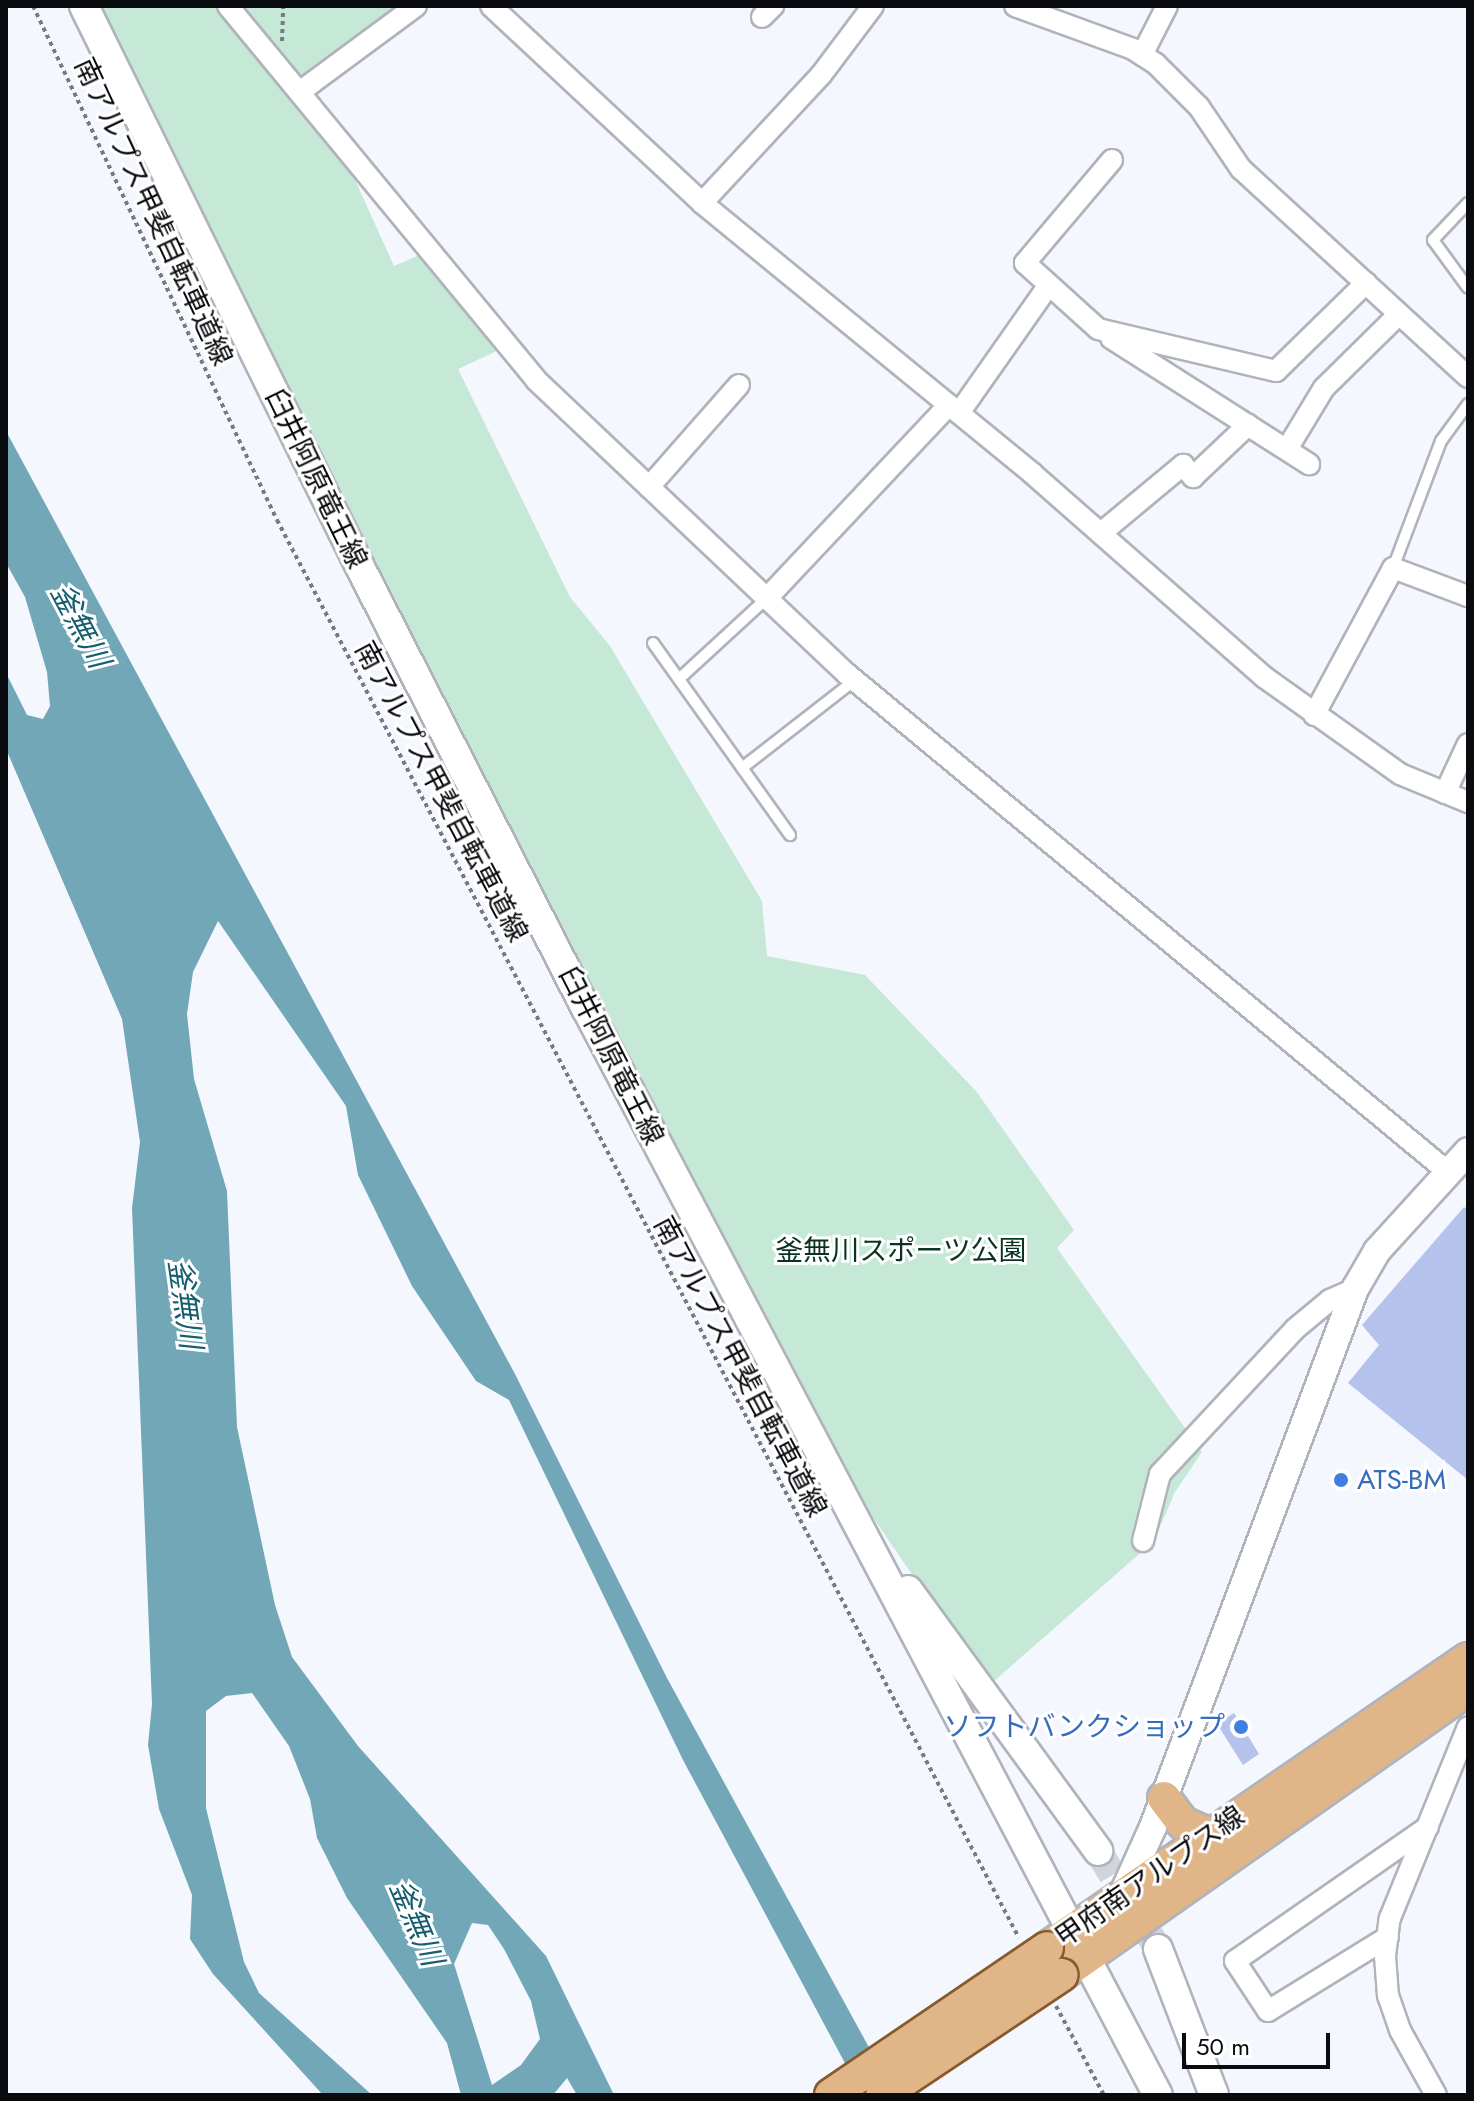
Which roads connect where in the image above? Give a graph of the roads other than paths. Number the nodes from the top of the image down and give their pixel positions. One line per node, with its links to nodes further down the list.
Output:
1 (84, 6): 42 (main road, 臼井阿原竜王線)
2 (228, 6): 9 (street)
3 (416, 6): 9 (street)
4 (491, 6): 11 (street)
5 (873, 6): 11 (street)
6 (1015, 6): 8 (street)
7 (1167, 6): 8 (street)
8 (1142, 55): 13 (street)
9 (301, 91): 25 (street)
10 (1112, 160): 14 (street)
11 (702, 203): 21 (street)
12 (1468, 203): 15 (lane)
13 (1366, 283): 16 (street); 17 (street)
14 (1049, 285): 17 (street); 21 (street)
15 (1468, 288)
16 (1399, 314): 18 (street); 23 (street)
17 (1098, 329): 22 (street)
18 (1468, 377)
19 (739, 385): 25 (street)
20 (1468, 404): 27 (lane)
21 (954, 409): 26 (street); 29 (street)
22 (1248, 425): 23 (street); 26 (street)
23 (1287, 449): 24 (street)
24 (1309, 464)
25 (649, 487): 29 (street)
26 (1101, 533): 33 (street)
27 (1393, 568): 28 (street); 33 (street)
28 (1468, 596)
29 (767, 598): 31 (lane); 32 (street)
30 (653, 643): 31 (lane)
31 (679, 679): 35 (lane)
32 (855, 680): 35 (lane); 40 (street)
33 (1314, 715): 36 (street)
34 (1468, 744): 36 (street)
35 (742, 768): 38 (lane)
36 (1445, 793): 37 (street)
37 (1468, 802)
38 (790, 835)
39 (1468, 1151): 40 (street)
40 (1448, 1172): 41 (street)
41 (1355, 1289): 43 (street); 47 (street)
42 (864, 1537): 50 (main road); 54 (main road, 臼井阿原竜王線)
43 (1143, 1541)
44 (1468, 1659): 49 (main road, 甲府南アルプス線)
45 (1468, 1689): 54 (main road, 甲府南アルプス線)
46 (1468, 1727): 48 (street)
47 (1164, 1798): 49 (main road); 51 (street)
48 (1428, 1827): 52 (street); 52 (street)
49 (1210, 1835): 51 (main road, 甲府南アルプス線)
50 (1098, 1851)
51 (1124, 1892): 54 (main road, 甲府南アルプス線)
52 (1388, 1937): 59 (street)
53 (1158, 1949): 58 (main road)
54 (1057, 1960): 55 (main road, 甲府南アルプス線, bridge); 56 (main road, 甲府南アルプス線, bridge); 57 (main road, 臼井阿原竜王線)
55 (831, 2095)
56 (882, 2095)
57 (1158, 2095)
58 (1214, 2095)
59 (1436, 2095)

